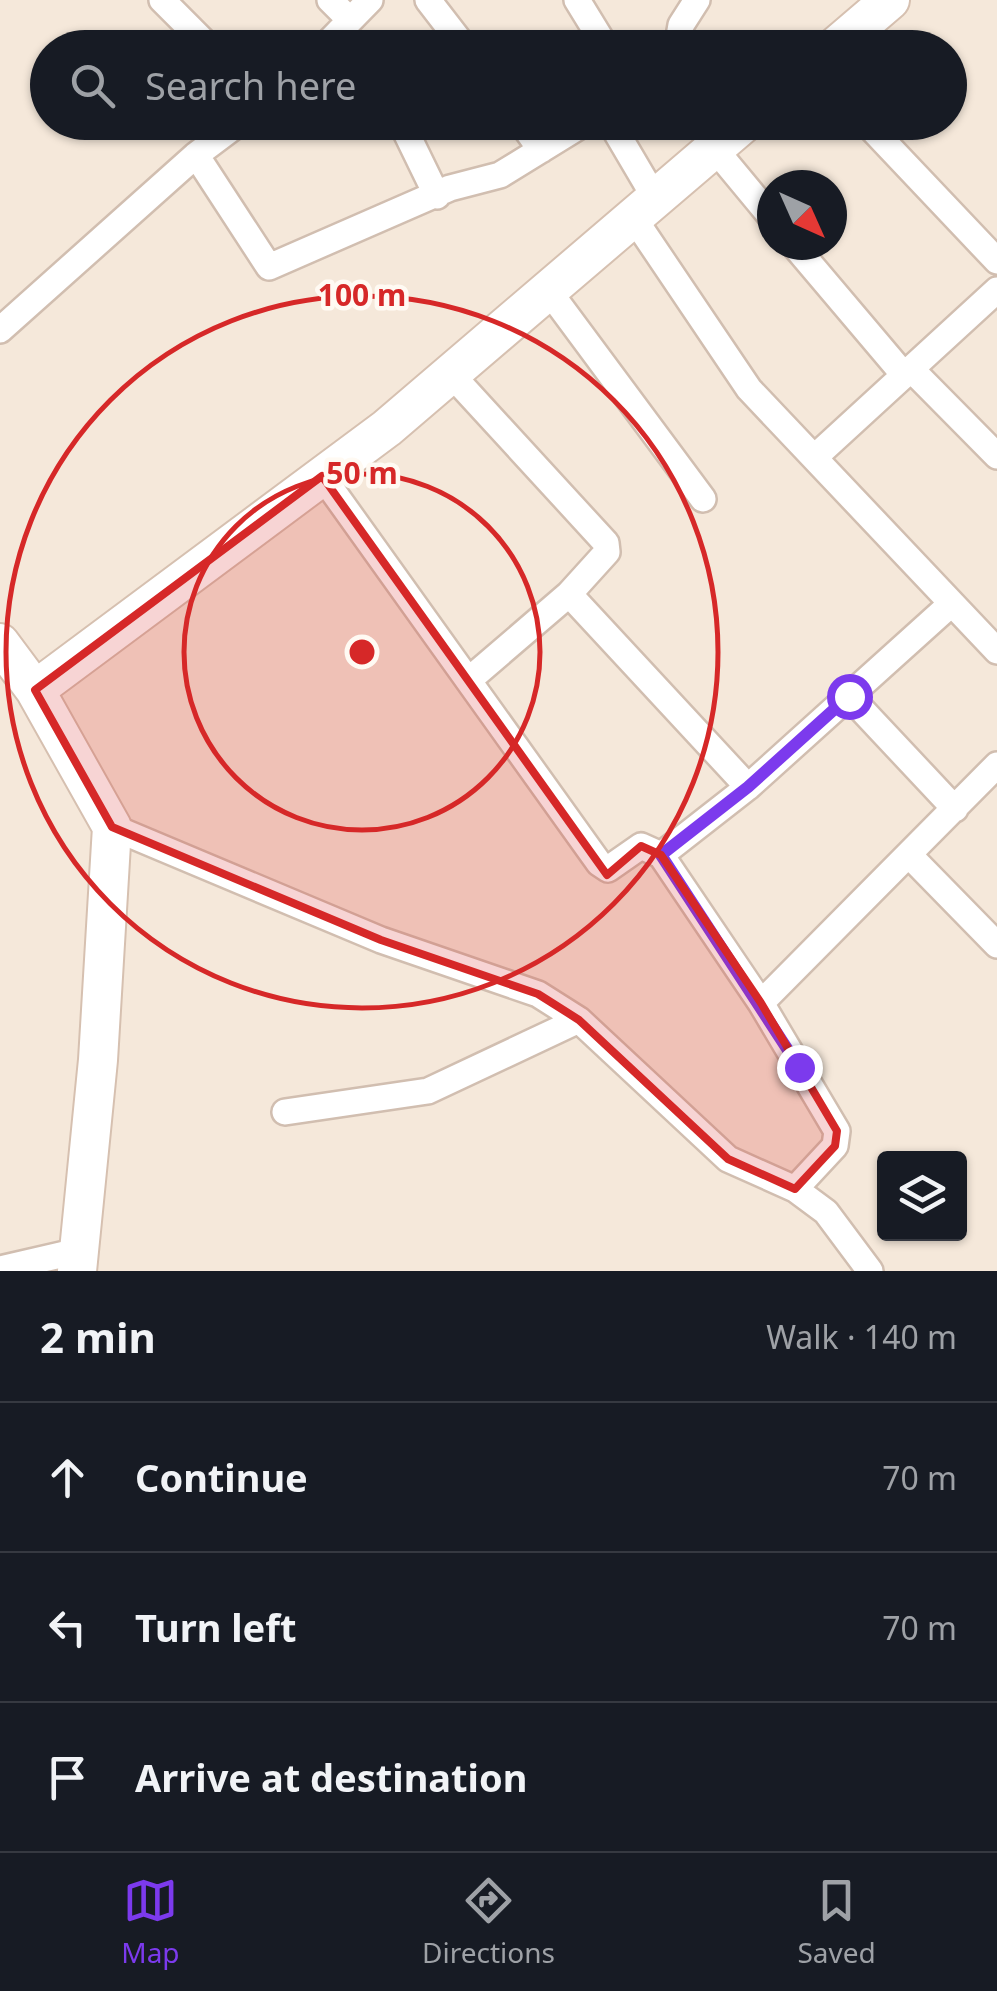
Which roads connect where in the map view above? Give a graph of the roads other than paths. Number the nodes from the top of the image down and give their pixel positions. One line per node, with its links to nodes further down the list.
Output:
1 (162, 0): 9 (street)
2 (330, 0): 8 (street)
3 (370, 0): 8 (street)
4 (428, 0): 11 (street)
5 (577, 0): 12 (street)
6 (697, 0): 13 (street)
7 (890, 0): 14 (street)
8 (350, 20): 10 (street)
9 (192, 30)
10 (341, 30)
11 (451, 30)
12 (595, 30)
13 (679, 30)
14 (855, 30)
15 (216, 140): 24 (street)
16 (411, 140): 25 (street)
17 (534, 140): 23 (street)
18 (557, 140): 23 (street)
19 (619, 140): 27 (street)
20 (724, 140): 22 (street)
21 (883, 140): 29 (street)
22 (714, 148): 26 (street); 27 (street)
23 (541, 150): 25 (street)
24 (196, 155): 25 (street); 32 (street)
25 (438, 196)
26 (757, 200)
27 (644, 208): 30 (street); 35 (street)
28 (807, 260): 33 (street)
29 (997, 261)
30 (548, 290): 34 (street); 39 (street)
31 (997, 290): 33 (street)
32 (0, 330)
33 (907, 372): 35 (street); 36 (street)
34 (450, 374): 37 (street); 40 (street)
35 (816, 456): 41 (street)
36 (997, 459): 38 (street)
37 (322, 476): 44 (street); 45 (street)
38 (997, 476)
39 (704, 500)
40 (569, 594): 44 (street); 48 (street)
41 (950, 604): 43 (street); 46 (street)
42 (0, 643): 45 (street)
43 (997, 650)
44 (470, 679): 51 (street)
45 (35, 690): 50 (street)
46 (849, 696): 48 (street); 49 (street)
47 (994, 776): 49 (street)
48 (748, 787): 51 (street)
49 (955, 809): 52 (street)
50 (112, 827): 55 (street); 58 (street)
51 (661, 855): 54 (street)
52 (909, 855): 53 (street); 54 (street)
53 (997, 945)
54 (761, 1003): 57 (street)
55 (580, 1020): 56 (street); 57 (street)
56 (284, 1112)
57 (795, 1190): 60 (street)
58 (78, 1261): 59 (street)
59 (0, 1269)
60 (870, 1271)

